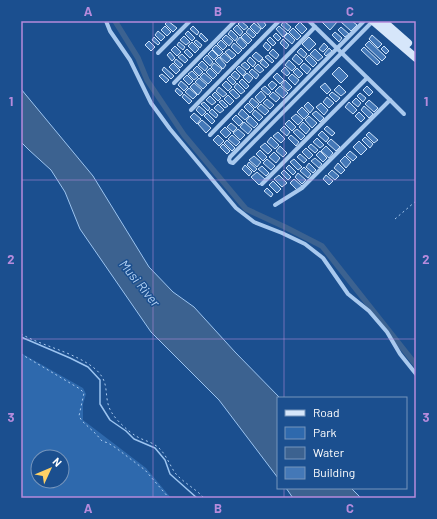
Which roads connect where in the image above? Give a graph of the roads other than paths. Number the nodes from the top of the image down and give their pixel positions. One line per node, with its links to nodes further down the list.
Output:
1 (106, 21): 23 (street)
2 (190, 21): 12 (street)
3 (235, 21): 16 (street)
4 (279, 21): 18 (street)
5 (309, 21): 9 (street)
6 (364, 21): 10 (street)
7 (373, 21): 13 (street); 14 (street)
8 (383, 21): 11 (street)
9 (315, 27): 10 (street); 20 (street)
10 (337, 49): 13 (street); 13 (street)
11 (416, 50)
12 (158, 53)
13 (342, 53): 15 (street)
14 (416, 58)
15 (367, 78): 17 (street); 21 (street)
16 (174, 83)
17 (390, 100): 19 (street); 22 (street)
18 (191, 110)
19 (404, 114)
20 (210, 134)
21 (262, 184)
22 (275, 205)
23 (416, 374)

